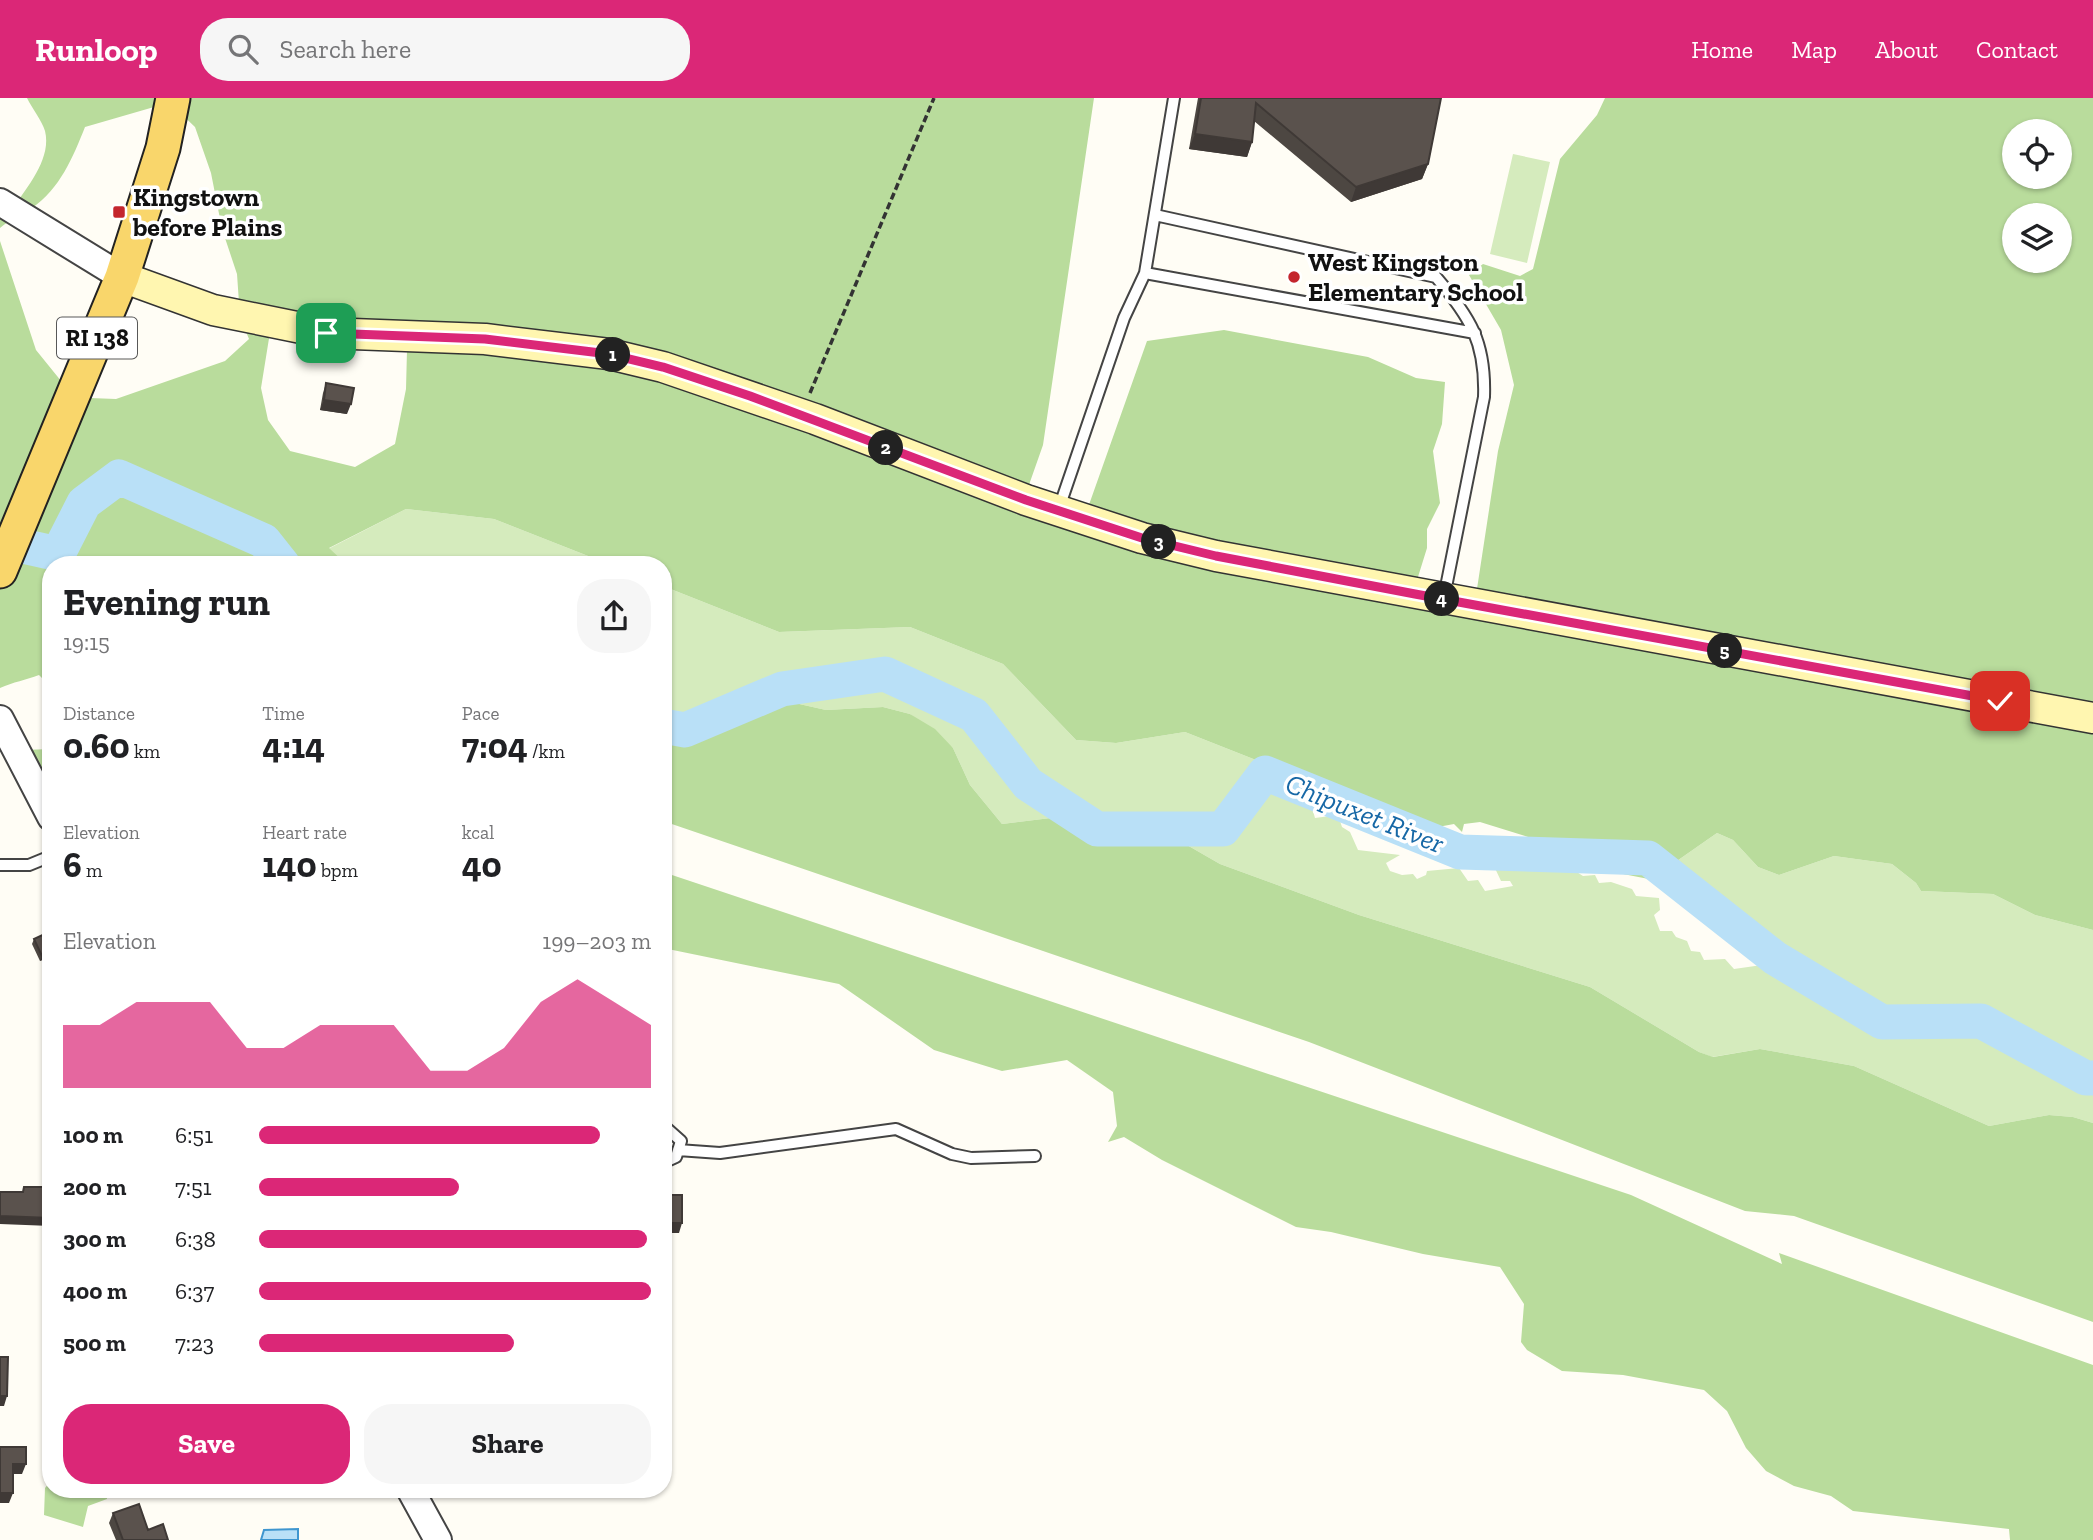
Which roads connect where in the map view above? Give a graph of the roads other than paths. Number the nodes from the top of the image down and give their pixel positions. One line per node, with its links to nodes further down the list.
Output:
1 (173, 98): 6 (main road, RI 138)
2 (1174, 98): 4 (lane)
3 (0, 202): 6 (street)
4 (1155, 215): 5 (lane); 7 (lane)
5 (1145, 273): 7 (lane); 8 (lane)
6 (122, 277): 8 (main road); 9 (main road, RI 138)
7 (1475, 332): 10 (lane)
8 (1058, 510): 10 (main road)
9 (0, 571)
10 (1444, 600): 11 (main road)
11 (2093, 718)
12 (0, 719): 13 (street)
13 (42, 800)
14 (42, 860): 15 (lane)
15 (0, 865)
16 (672, 1133): 17 (lane)
17 (678, 1150): 18 (lane); 19 (lane)
18 (1035, 1156)
19 (672, 1159)
20 (415, 1498): 21 (street)
21 (438, 1540)

